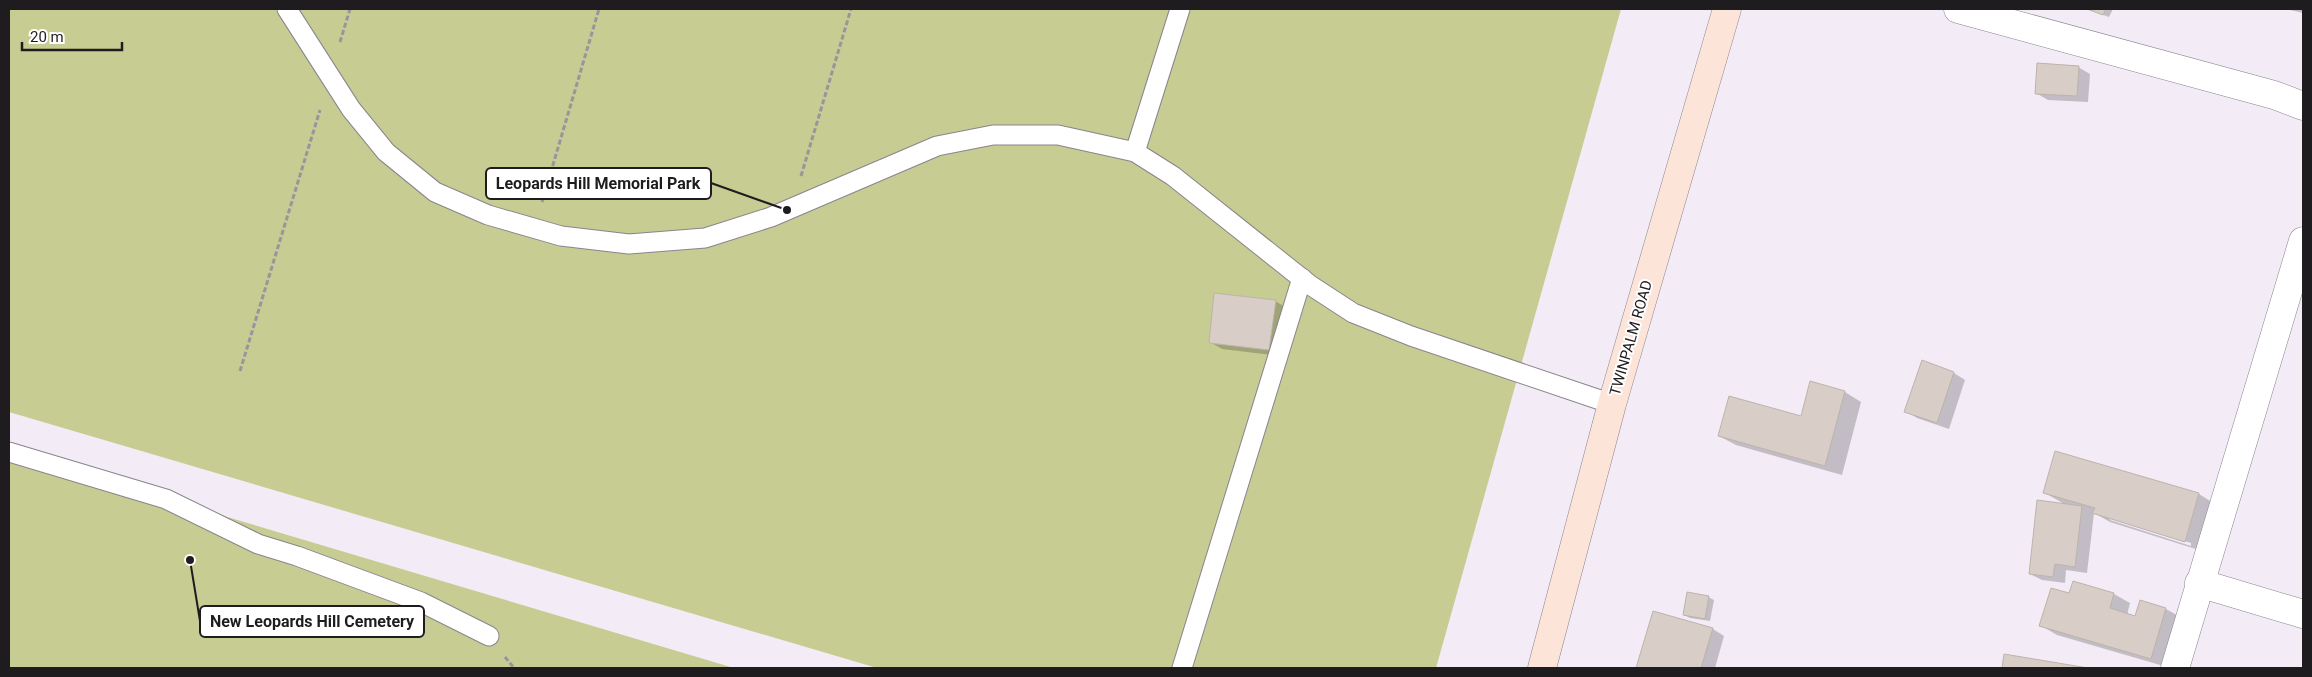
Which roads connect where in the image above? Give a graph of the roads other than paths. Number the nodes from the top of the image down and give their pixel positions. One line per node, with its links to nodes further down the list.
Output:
1 (287, 9): 6 (lane)
2 (1180, 9): 6 (lane)
3 (1727, 9): 9 (main road, TWINPALM ROAD)
4 (1958, 9): 5 (street)
5 (2303, 106)
6 (1135, 152): 8 (lane)
7 (2303, 241): 11 (street)
8 (1302, 278): 9 (lane); 14 (lane)
9 (1612, 404): 15 (main road, TWINPALM ROAD)
10 (9, 452): 13 (lane)
11 (2200, 584): 12 (street); 16 (street)
12 (2303, 614)
13 (490, 636)
14 (1182, 668)
15 (1542, 668)
16 (2175, 668)

